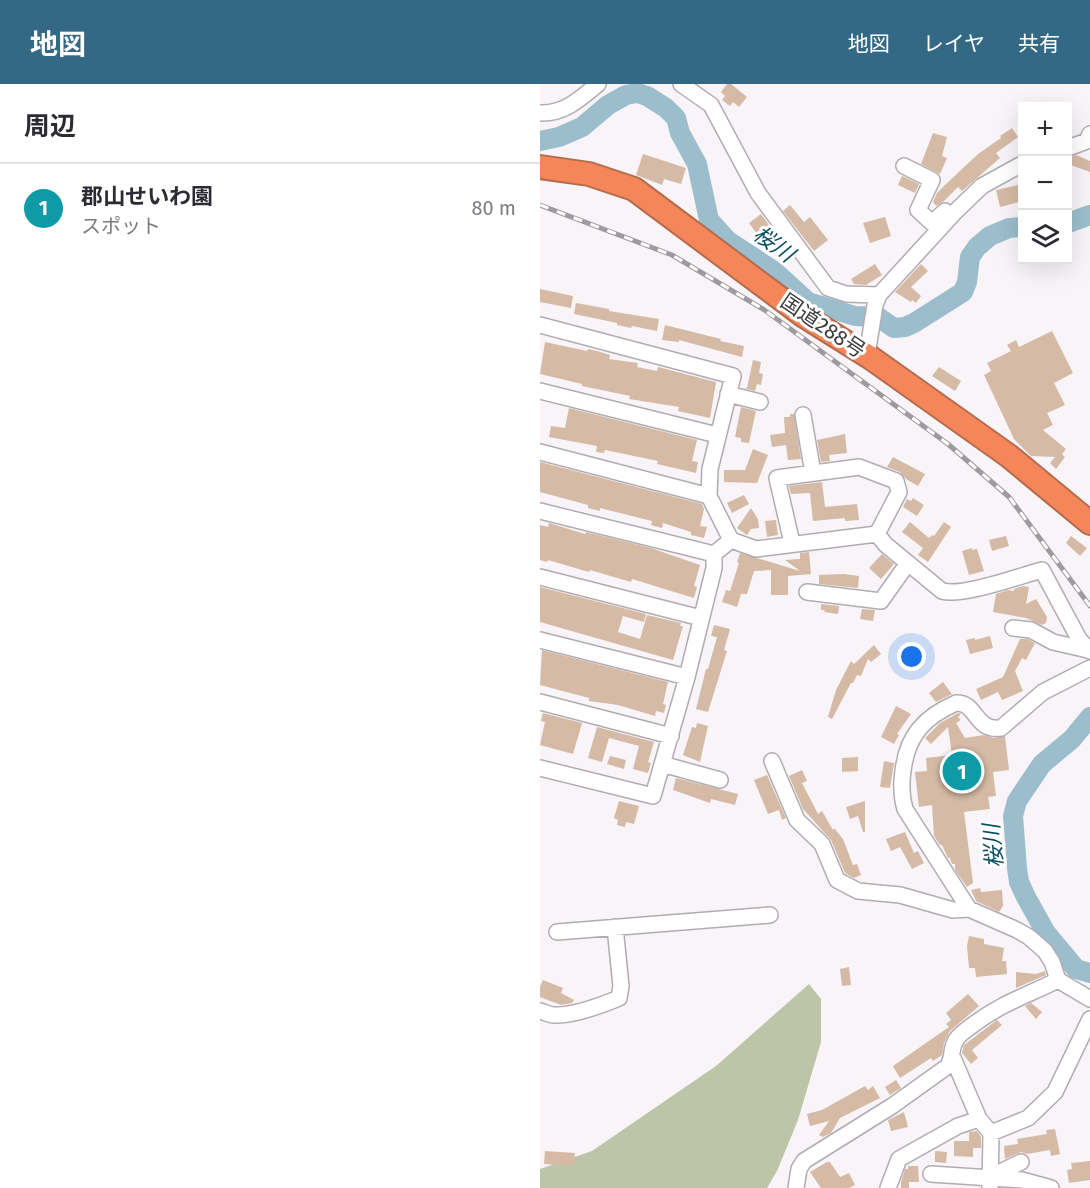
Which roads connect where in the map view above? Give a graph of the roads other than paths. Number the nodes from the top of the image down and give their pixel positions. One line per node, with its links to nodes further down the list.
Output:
1 (598, 84): 3 (street)
2 (681, 84): 10 (street)
3 (540, 112)
4 (1089, 140): 5 (street)
5 (1072, 146)
6 (904, 166): 9 (street)
7 (540, 167): 12 (highway, 国道288号)
8 (1018, 167): 9 (street)
9 (956, 211): 10 (street)
10 (877, 300): 12 (street)
11 (540, 325): 14 (street)
12 (867, 355): 22 (highway, 国道288号)
13 (540, 391): 17 (street)
14 (728, 394): 15 (street); 17 (street)
15 (760, 402)
16 (803, 415): 19 (street)
17 (717, 435): 20 (street)
18 (540, 452): 20 (street)
19 (813, 473): 23 (street); 25 (street)
20 (709, 496): 24 (street)
21 (540, 511): 26 (street)
22 (1090, 523)
23 (877, 534): 25 (street); 27 (street)
24 (731, 540): 25 (street); 26 (street)
25 (792, 543)
26 (714, 554): 30 (street)
27 (908, 563): 29 (street); 33 (street)
28 (540, 577): 30 (street)
29 (807, 592)
30 (701, 618): 35 (street)
31 (1013, 628): 33 (street)
32 (540, 640): 35 (street)
33 (1089, 651)
34 (1090, 668): 42 (street)
35 (687, 677): 37 (street)
36 (540, 702): 37 (street)
37 (671, 736): 39 (street)
38 (772, 761): 42 (street)
39 (662, 764): 40 (street); 41 (street)
40 (540, 768)
41 (720, 780)
42 (969, 909): 46 (street)
43 (770, 915): 44 (street)
44 (615, 927): 45 (street); 48 (street)
45 (557, 932)
46 (1058, 980): 47 (street); 50 (street)
47 (1090, 999)
48 (540, 1011)
49 (1090, 1019): 52 (street)
50 (952, 1058): 51 (street); 56 (street)
51 (979, 1119): 52 (street); 57 (street)
52 (991, 1133): 55 (street)
53 (1020, 1162): 55 (street)
54 (931, 1174): 55 (street)
55 (990, 1183): 58 (street)
56 (796, 1188)
57 (888, 1188)
58 (1051, 1188)

